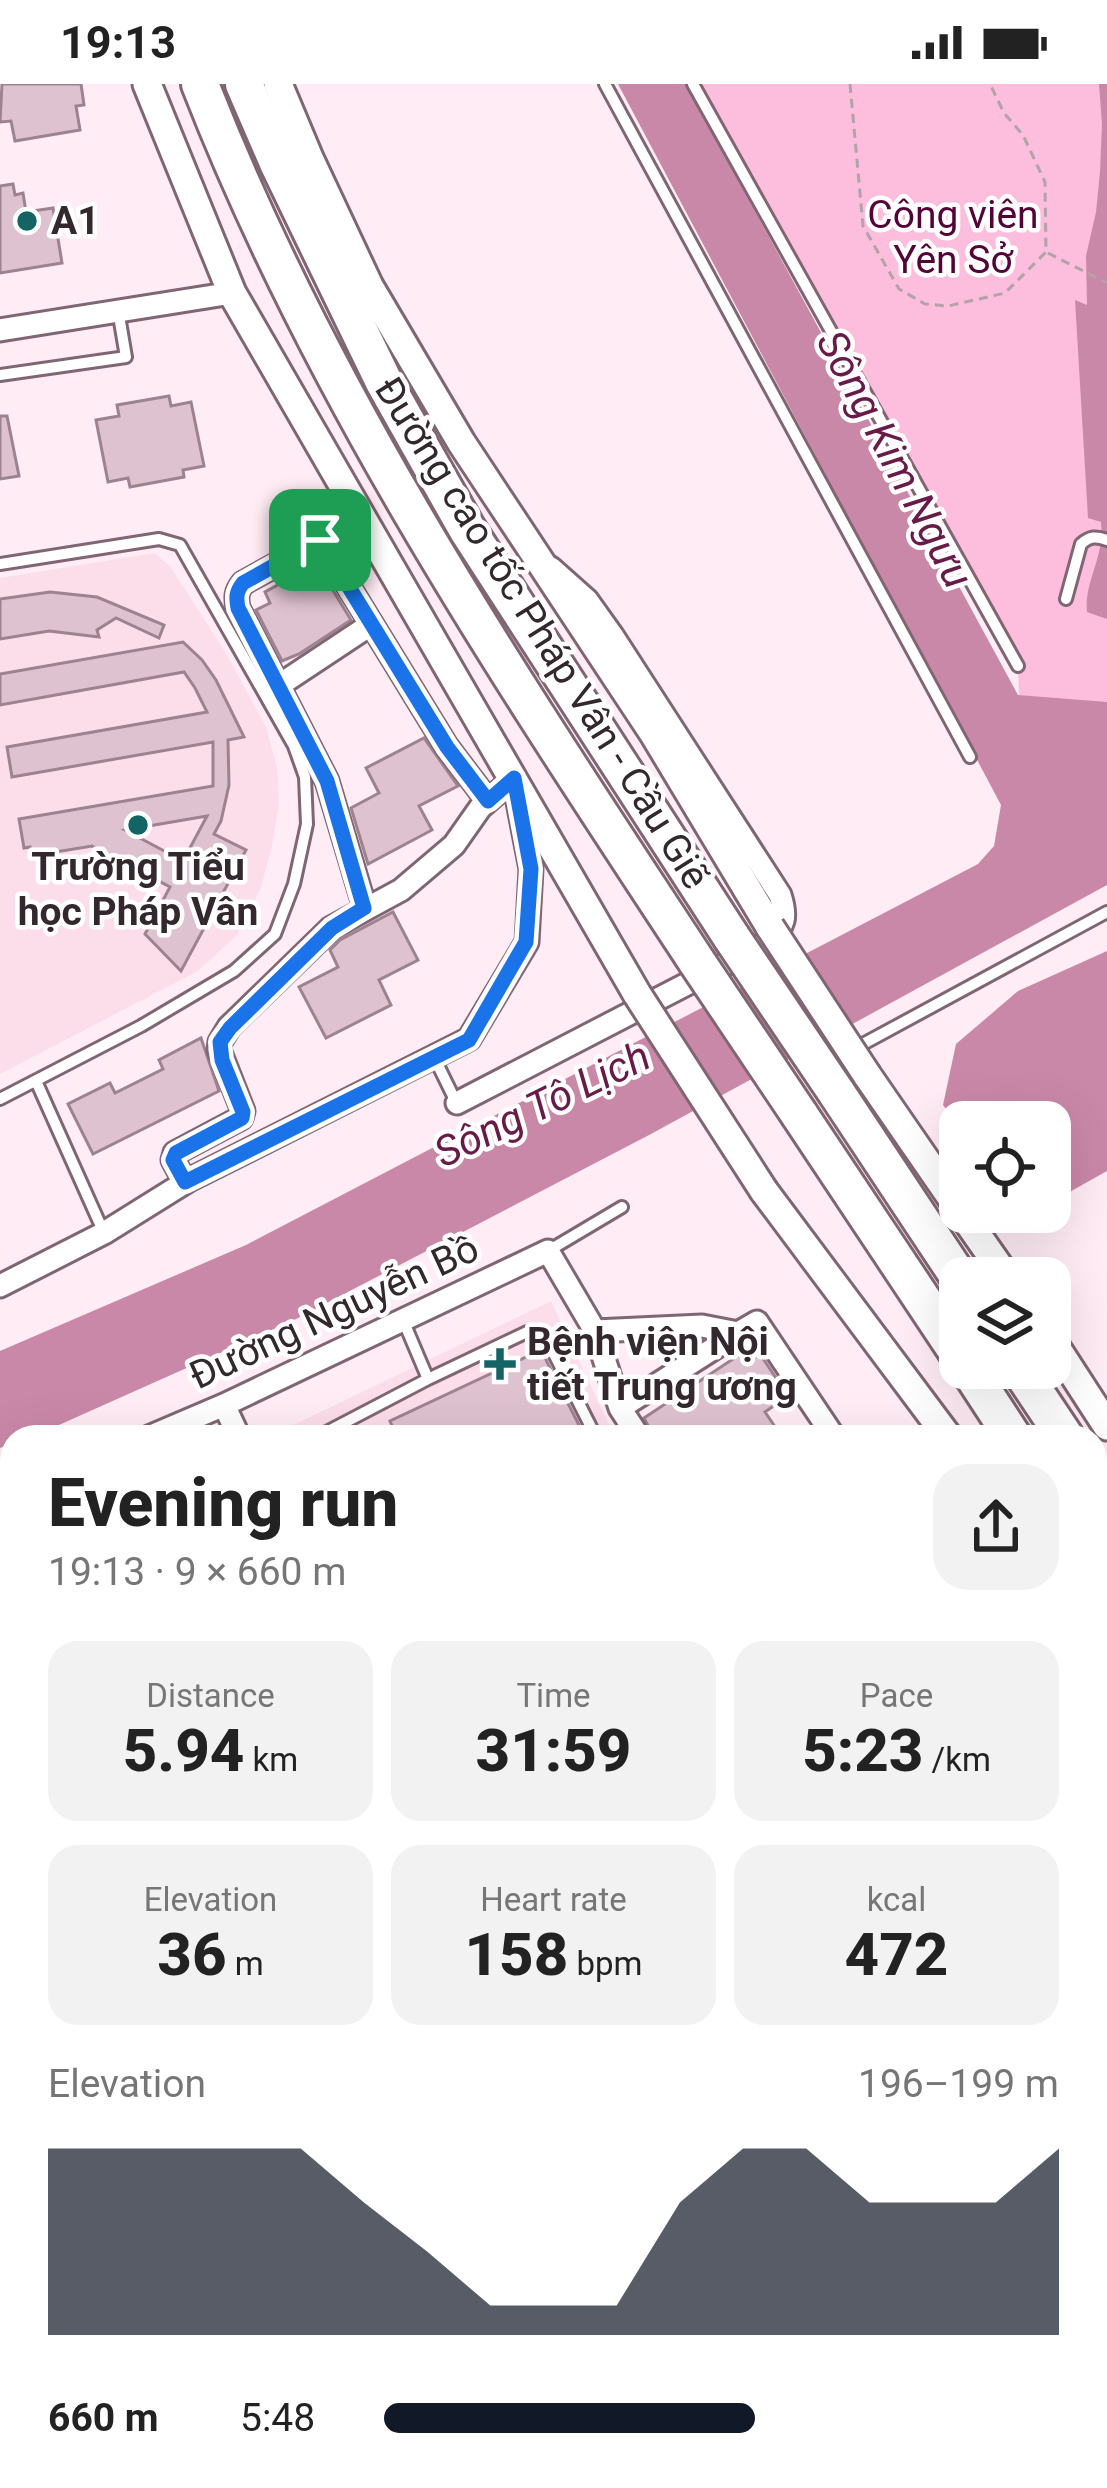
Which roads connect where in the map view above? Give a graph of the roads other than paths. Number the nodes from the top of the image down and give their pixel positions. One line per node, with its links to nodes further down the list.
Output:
1 (148, 84): 7 (street)
2 (200, 84): 39 (highway, Đường cao tốc Pháp Vân - Cầu Giẽ, bridge)
3 (244, 84): 28 (highway, Đường cao tốc Pháp Vân - Cầu Giẽ, bridge)
4 (278, 84): 14 (street)
5 (605, 84): 20 (lane)
6 (692, 84): 18 (lane)
7 (232, 293): 8 (street); 11 (street)
8 (118, 310): 9 (street); 10 (lane)
9 (0, 330)
10 (0, 375)
11 (362, 518): 13 (street); 21 (street)
12 (1102, 538): 16 (lane)
13 (320, 540): 17 (street); 19 (street)
14 (541, 561): 28 (street, bridge); 30 (street)
15 (0, 564): 27 (lane)
16 (1066, 599)
17 (370, 625): 19 (street); 22 (street)
18 (1018, 666)
19 (278, 686): 23 (street)
20 (970, 757)
21 (514, 778): 22 (street); 26 (street); 54 (street, bridge)
22 (488, 801): 23 (street)
23 (364, 908): 31 (street)
24 (1107, 912): 25 (lane)
25 (863, 1044)
26 (434, 1057): 30 (lane); 31 (street)
27 (36, 1081): 29 (lane); 34 (lane)
28 (852, 1083): 32 (street); 36 (highway)
29 (0, 1099)
30 (457, 1103)
31 (185, 1182): 34 (street)
32 (939, 1185)
33 (622, 1207): 35 (lane)
34 (104, 1233): 37 (street)
35 (548, 1251): 38 (street, Đường Nguyễn Bồ); 40 (street)
36 (948, 1257)
37 (0, 1286)
38 (403, 1320): 43 (lane); 46 (street, Đường Nguyễn Bồ)
39 (939, 1325)
40 (595, 1331): 41 (street); 47 (street)
41 (737, 1333): 47 (street); 53 (street)
42 (1071, 1370): 57 (street)
43 (428, 1379): 50 (lane); 51 (lane)
44 (982, 1389): 55 (highway)
45 (1033, 1389): 56 (highway)
46 (224, 1405): 48 (street, Đường Nguyễn Bồ); 49 (street)
47 (620, 1408): 52 (street)
48 (177, 1425)
49 (233, 1425)
50 (339, 1425)
51 (590, 1425)
52 (631, 1425)
53 (825, 1425)
54 (939, 1425)
55 (1005, 1425)
56 (1056, 1425)
57 (1106, 1425)

